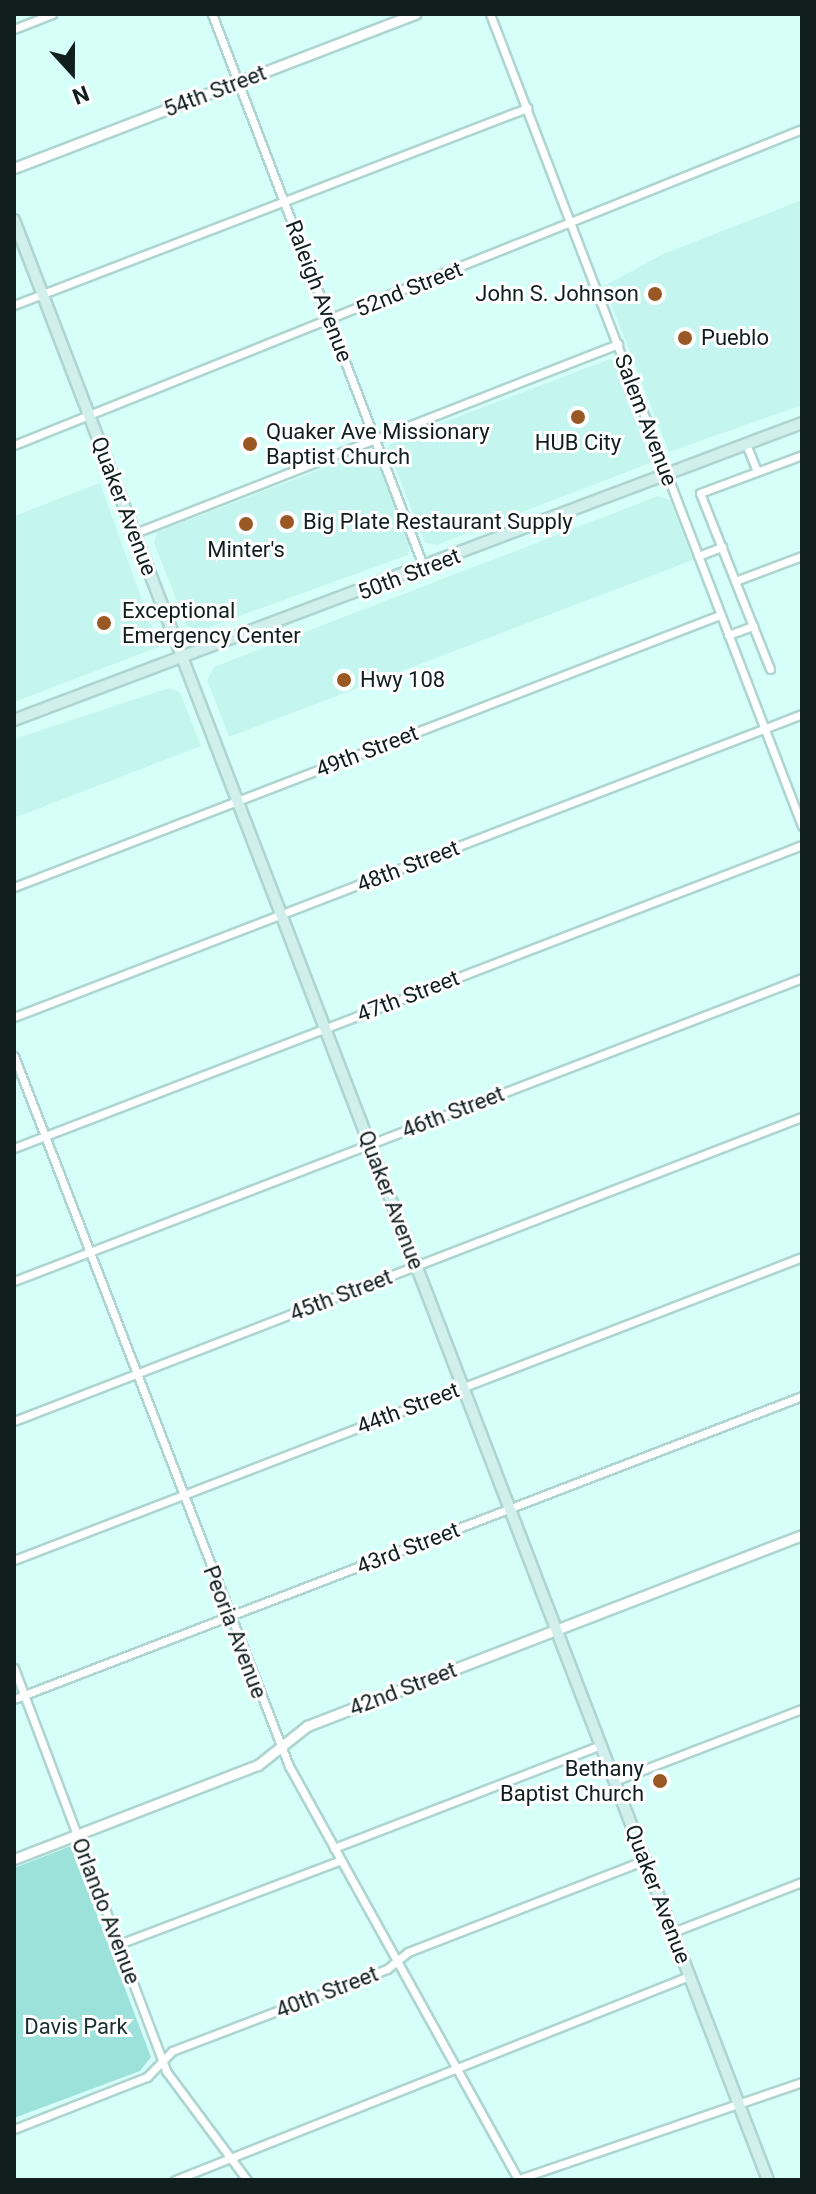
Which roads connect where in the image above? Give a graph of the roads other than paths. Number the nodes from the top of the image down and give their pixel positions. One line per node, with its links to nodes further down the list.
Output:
1 (52, 14): 5 (street)
2 (212, 14): 6 (street, Raleigh Avenue)
3 (416, 14): 6 (street, 54th Street)
4 (490, 14): 7 (street, Salem Avenue)
5 (14, 29)
6 (238, 82): 9 (street, 54th Street); 10 (street, Raleigh Avenue)
7 (527, 108): 10 (street); 12 (street, Salem Avenue)
8 (802, 129): 12 (street, 52nd Street)
9 (14, 168)
10 (284, 201): 13 (street); 15 (street, Raleigh Avenue)
11 (14, 220): 13 (main road, Quaker Avenue)
12 (572, 225): 15 (street, 52nd Street); 16 (street, Salem Avenue)
13 (43, 294): 14 (street); 17 (main road, Quaker Avenue)
14 (14, 305)
15 (330, 320): 17 (street, 52nd Street); 19 (street, Raleigh Avenue)
16 (618, 344): 19 (street); 24 (street, Salem Avenue)
17 (90, 417): 21 (street, 52nd Street); 25 (main road, Quaker Avenue)
18 (802, 423): 20 (main road, 50th Street)
19 (375, 439): 25 (street); 29 (street, Raleigh Avenue)
20 (746, 444): 23 (street); 24 (main road, 50th Street)
21 (14, 445)
22 (802, 455): 23 (street)
23 (757, 471): 26 (street)
24 (667, 475): 27 (street, Salem Avenue); 29 (main road, 50th Street)
25 (135, 533): 34 (main road, Quaker Avenue)
26 (722, 547): 27 (street); 30 (street)
27 (698, 556): 31 (street, Salem Avenue)
28 (802, 556): 30 (street)
29 (424, 568): 34 (main road, 50th Street)
30 (735, 581): 32 (street)
31 (720, 615): 33 (street, Salem Avenue); 39 (street, 49th Street)
32 (753, 626): 33 (street); 35 (street)
33 (728, 635): 38 (street, Salem Avenue)
34 (183, 661): 37 (main road, 50th Street); 39 (main road, Quaker Avenue)
35 (770, 669)
36 (802, 714): 38 (street, 48th Street)
37 (14, 720)
38 (764, 729): 40 (street, Salem Avenue); 43 (street, 48th Street)
39 (237, 801): 42 (street, 49th Street); 43 (main road, Quaker Avenue)
40 (802, 826)
41 (802, 845): 46 (street, 47th Street)
42 (14, 887)
43 (281, 915): 45 (street, 48th Street); 46 (main road, Quaker Avenue)
44 (802, 978): 50 (street, 46th Street)
45 (14, 1017)
46 (325, 1028): 49 (street, 47th Street); 50 (main road, Quaker Avenue)
47 (14, 1056): 49 (street, Peoria Avenue)
48 (802, 1117): 54 (street, 45th Street)
49 (45, 1136): 51 (street, 47th Street); 52 (street, Peoria Avenue)
50 (369, 1145): 52 (street, 46th Street); 54 (main road, Quaker Avenue)
51 (14, 1148)
52 (90, 1252): 55 (street, 46th Street); 56 (street, Peoria Avenue)
53 (802, 1257): 57 (street, 44th Street)
54 (416, 1266): 56 (street, 45th Street); 57 (main road, Quaker Avenue)
55 (14, 1281)
56 (136, 1374): 59 (street, 45th Street); 60 (street, Peoria Avenue)
57 (463, 1387): 60 (street, 44th Street); 61 (main road, Quaker Avenue)
58 (802, 1396): 61 (street, 43rd Street)
59 (14, 1421)
60 (182, 1495): 63 (street, 44th Street); 64 (street, Peoria Avenue)
61 (510, 1509): 64 (street, 43rd Street); 65 (main road, Quaker Avenue)
62 (801, 1540): 65 (street, 42nd Street)
63 (14, 1560)
64 (229, 1616): 67 (street, 43rd Street); 71 (street, Peoria Avenue)
65 (556, 1630): 70 (main road, Quaker Avenue); 71 (street, 42nd Street)
66 (14, 1668): 67 (street, Orlando Avenue)
67 (24, 1695): 68 (street, 43rd Street); 73 (street, Orlando Avenue)
68 (14, 1699)
69 (802, 1709): 72 (street)
70 (601, 1745): 72 (main road, Quaker Avenue); 74 (street)
71 (280, 1747): 73 (street, 42nd Street); 74 (street, Peoria Avenue)
72 (614, 1781): 77 (main road, Quaker Avenue)
73 (77, 1835): 75 (street, 42nd Street); 80 (street, Orlando Avenue)
74 (334, 1848): 76 (street, Peoria Avenue)
75 (14, 1859)
76 (341, 1860): 80 (street); 81 (street, Peoria Avenue)
77 (645, 1860): 79 (main road, Quaker Avenue); 81 (street, 40th Street)
78 (802, 1882): 79 (street)
79 (673, 1932): 82 (main road, Quaker Avenue)
80 (119, 1944): 83 (street, Orlando Avenue)
81 (397, 1961): 83 (street, 40th Street); 84 (street, Peoria Avenue)
82 (689, 1976): 84 (street); 86 (main road, Quaker Avenue)
83 (162, 2061): 87 (street, 40th Street); 88 (street, Orlando Avenue)
84 (456, 2068): 88 (street); 91 (street, Peoria Avenue)
85 (802, 2082): 86 (street)
86 (740, 2106): 91 (street); 92 (main road, Quaker Avenue)
87 (14, 2129)
88 (230, 2158): 89 (street); 90 (street, Orlando Avenue)
89 (175, 2180)
90 (247, 2180)
91 (517, 2180)
92 (768, 2180)

